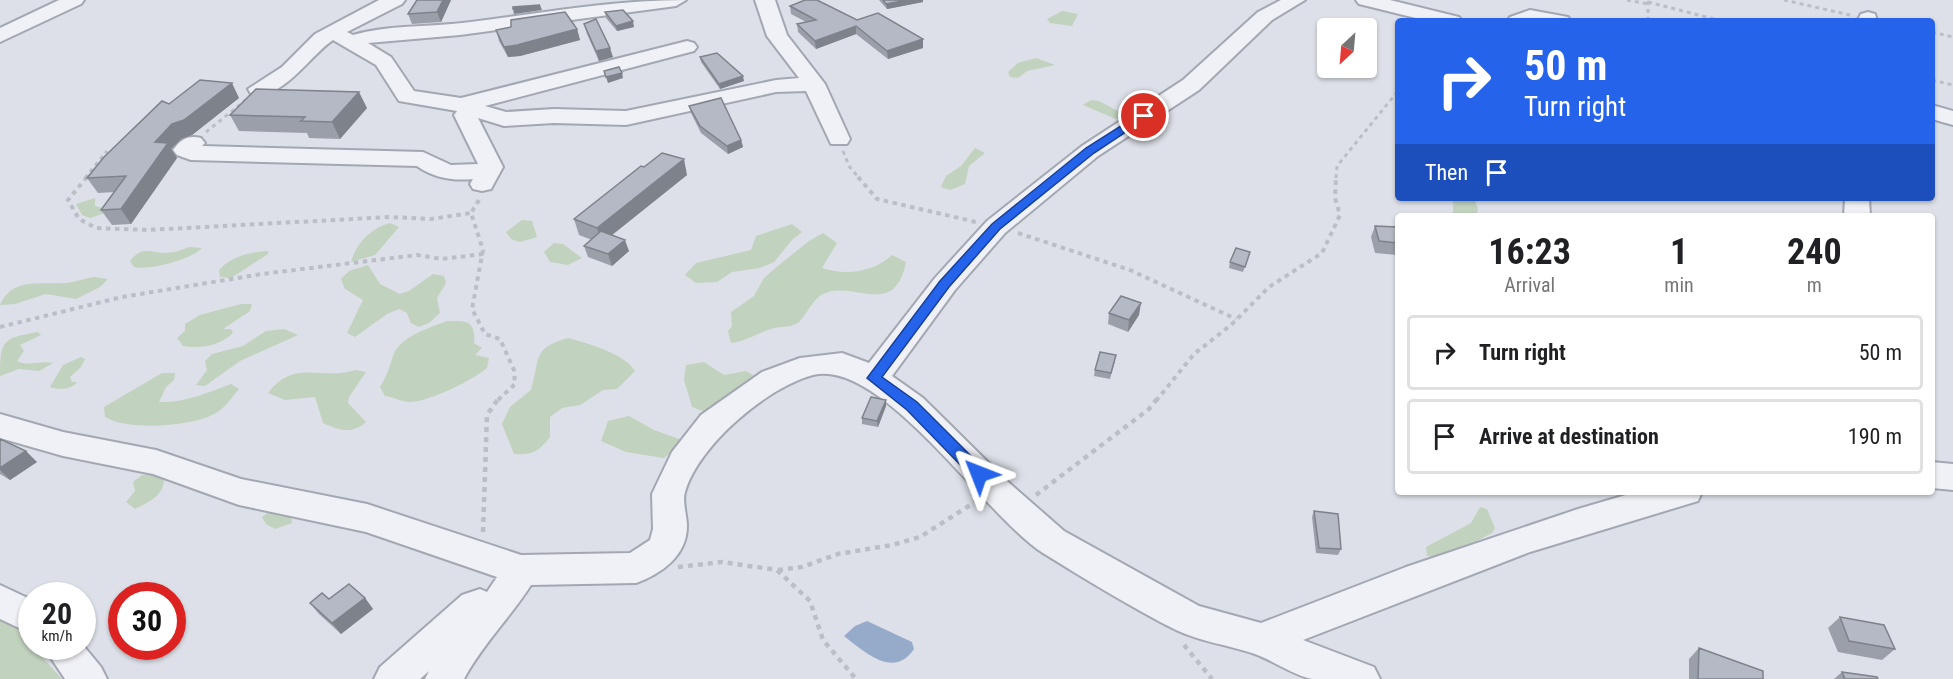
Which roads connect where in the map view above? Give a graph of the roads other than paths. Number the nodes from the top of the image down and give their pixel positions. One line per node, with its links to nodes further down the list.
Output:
1 (74, 0): 10 (street)
2 (395, 0): 11 (street)
3 (676, 0): 11 (street)
4 (765, 0): 13 (street)
5 (1295, 0): 20 (street)
6 (1366, 0): 8 (street)
7 (1546, 0): 9 (street)
8 (1440, 18)
9 (1524, 18)
10 (0, 36)
11 (342, 37): 14 (street); 15 (street)
12 (687, 47): 15 (street)
13 (814, 84): 15 (street); 18 (street)
14 (259, 89)
15 (466, 107): 19 (street)
16 (1935, 113): 17 (street)
17 (1953, 118)
18 (839, 140)
19 (193, 143)
20 (874, 378): 25 (street); 29 (street)
21 (0, 426): 25 (street)
22 (1935, 475): 23 (street)
23 (1953, 477)
24 (1675, 495): 29 (street)
25 (521, 570): 27 (street)
26 (0, 601): 28 (street)
27 (500, 604): 32 (street); 33 (street)
28 (18, 611)
29 (1262, 640): 34 (street)
30 (72, 660): 31 (street)
31 (88, 679)
32 (393, 679)
33 (444, 679)
34 (1361, 679)

